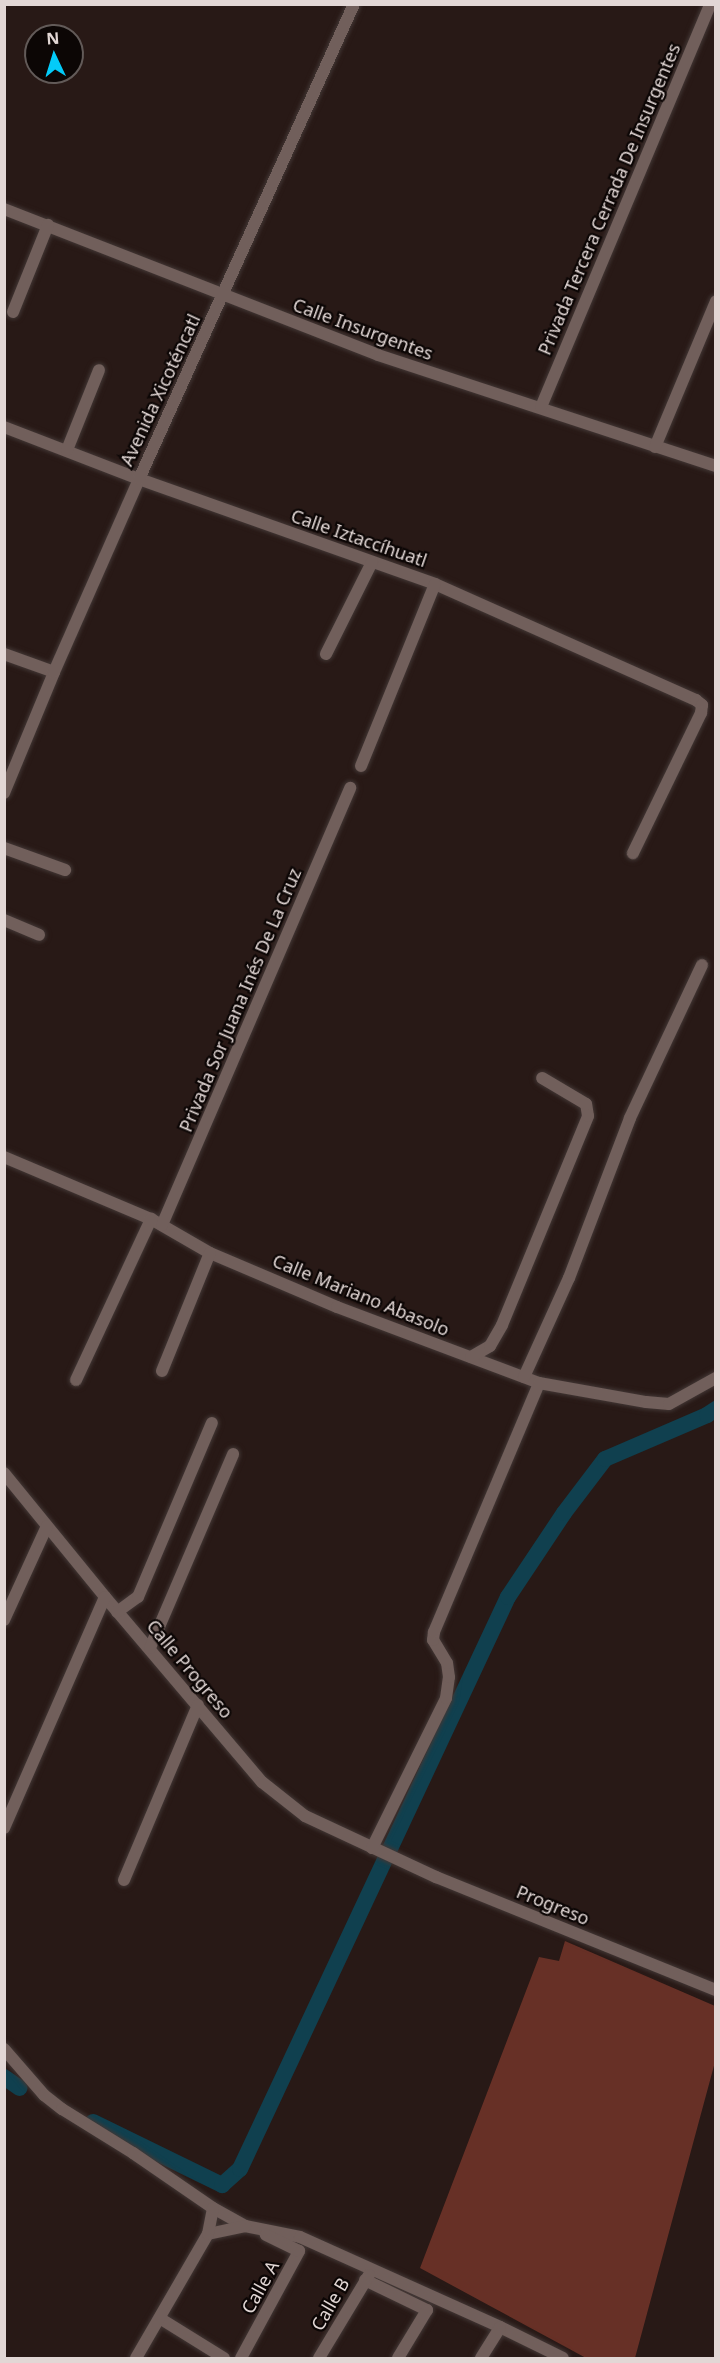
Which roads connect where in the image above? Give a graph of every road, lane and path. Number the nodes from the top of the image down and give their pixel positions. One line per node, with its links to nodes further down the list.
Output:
1 (354, 4): 5 (street, Avenida Xicoténcatl)
2 (710, 4): 9 (street, Privada Tercera Cerrada De Insurgentes)
3 (4, 209): 4 (street, Calle Insurgentes)
4 (48, 225): 5 (street, Calle Insurgentes); 7 (street)
5 (224, 296): 9 (street, Calle Insurgentes); 14 (street, Avenida Xicoténcatl)
6 (716, 301): 11 (street)
7 (13, 312)
8 (99, 370): 12 (street)
9 (542, 407): 11 (street, Calle Insurgentes)
10 (4, 427): 12 (street, Calle Iztaccíhuatl)
11 (656, 447): 13 (street, Calle Insurgentes)
12 (67, 450): 14 (street, Calle Iztaccíhuatl)
13 (716, 466)
14 (139, 479): 15 (street, Calle Iztaccíhuatl); 19 (street, Avenida Xicoténcatl)
15 (372, 562): 16 (street, Calle Iztaccíhuatl); 18 (street)
16 (435, 584): 20 (street); 24 (street, Calle Iztaccíhuatl)
17 (4, 654): 19 (street)
18 (326, 654)
19 (54, 672): 22 (street, Avenida Xicoténcatl)
20 (361, 766)
21 (350, 788): 31 (street, Privada Sor Juana Inés De La Cruz)
22 (4, 793)
23 (4, 848): 25 (street)
24 (633, 853)
25 (65, 870)
26 (4, 920): 27 (street)
27 (39, 935)
28 (702, 965): 35 (street)
29 (542, 1078): 33 (street)
30 (4, 1157): 31 (street, Calle Mariano Abasolo)
31 (157, 1222): 32 (street, Calle Mariano Abasolo); 37 (street, Privada Sor Juana Inés De La Cruz)
32 (210, 1253): 33 (street, Calle Mariano Abasolo); 34 (street)
33 (471, 1357): 35 (street, Calle Mariano Abasolo)
34 (162, 1371)
35 (524, 1377): 38 (street, Calle Mariano Abasolo)
36 (716, 1378): 38 (street, Calle Mariano Abasolo)
37 (76, 1380)
38 (539, 1383): 49 (street)
39 (212, 1423): 44 (street)
40 (233, 1454): 46 (street)
41 (4, 1473): 42 (street, Calle Progreso)
42 (47, 1526): 43 (street, Calle Progreso); 45 (street)
43 (105, 1597): 44 (street, Calle Progreso); 48 (street)
44 (117, 1612): 46 (street, Calle Progreso)
45 (4, 1620)
46 (150, 1648): 47 (street, Calle Progreso)
47 (198, 1706): 49 (street, Calle Progreso); 50 (street)
48 (4, 1828)
49 (375, 1850): 51 (street, Progreso)
50 (124, 1880)
51 (716, 1990)
52 (4, 2049): 53 (street)
53 (213, 2208): 54 (street); 55 (street)
54 (247, 2226): 55 (street); 56 (street); 62 (street, Calle A)
55 (208, 2234): 58 (street)
56 (372, 2269): 57 (street, Calle B); 59 (street)
57 (365, 2280): 63 (street, Calle B); 64 (street)
58 (162, 2319): 60 (street); 61 (street)
59 (500, 2326): 65 (street); 66 (street)
60 (136, 2358)
61 (224, 2358)
62 (241, 2358)
63 (319, 2358)
64 (398, 2358)
65 (481, 2358)
66 (563, 2358)

